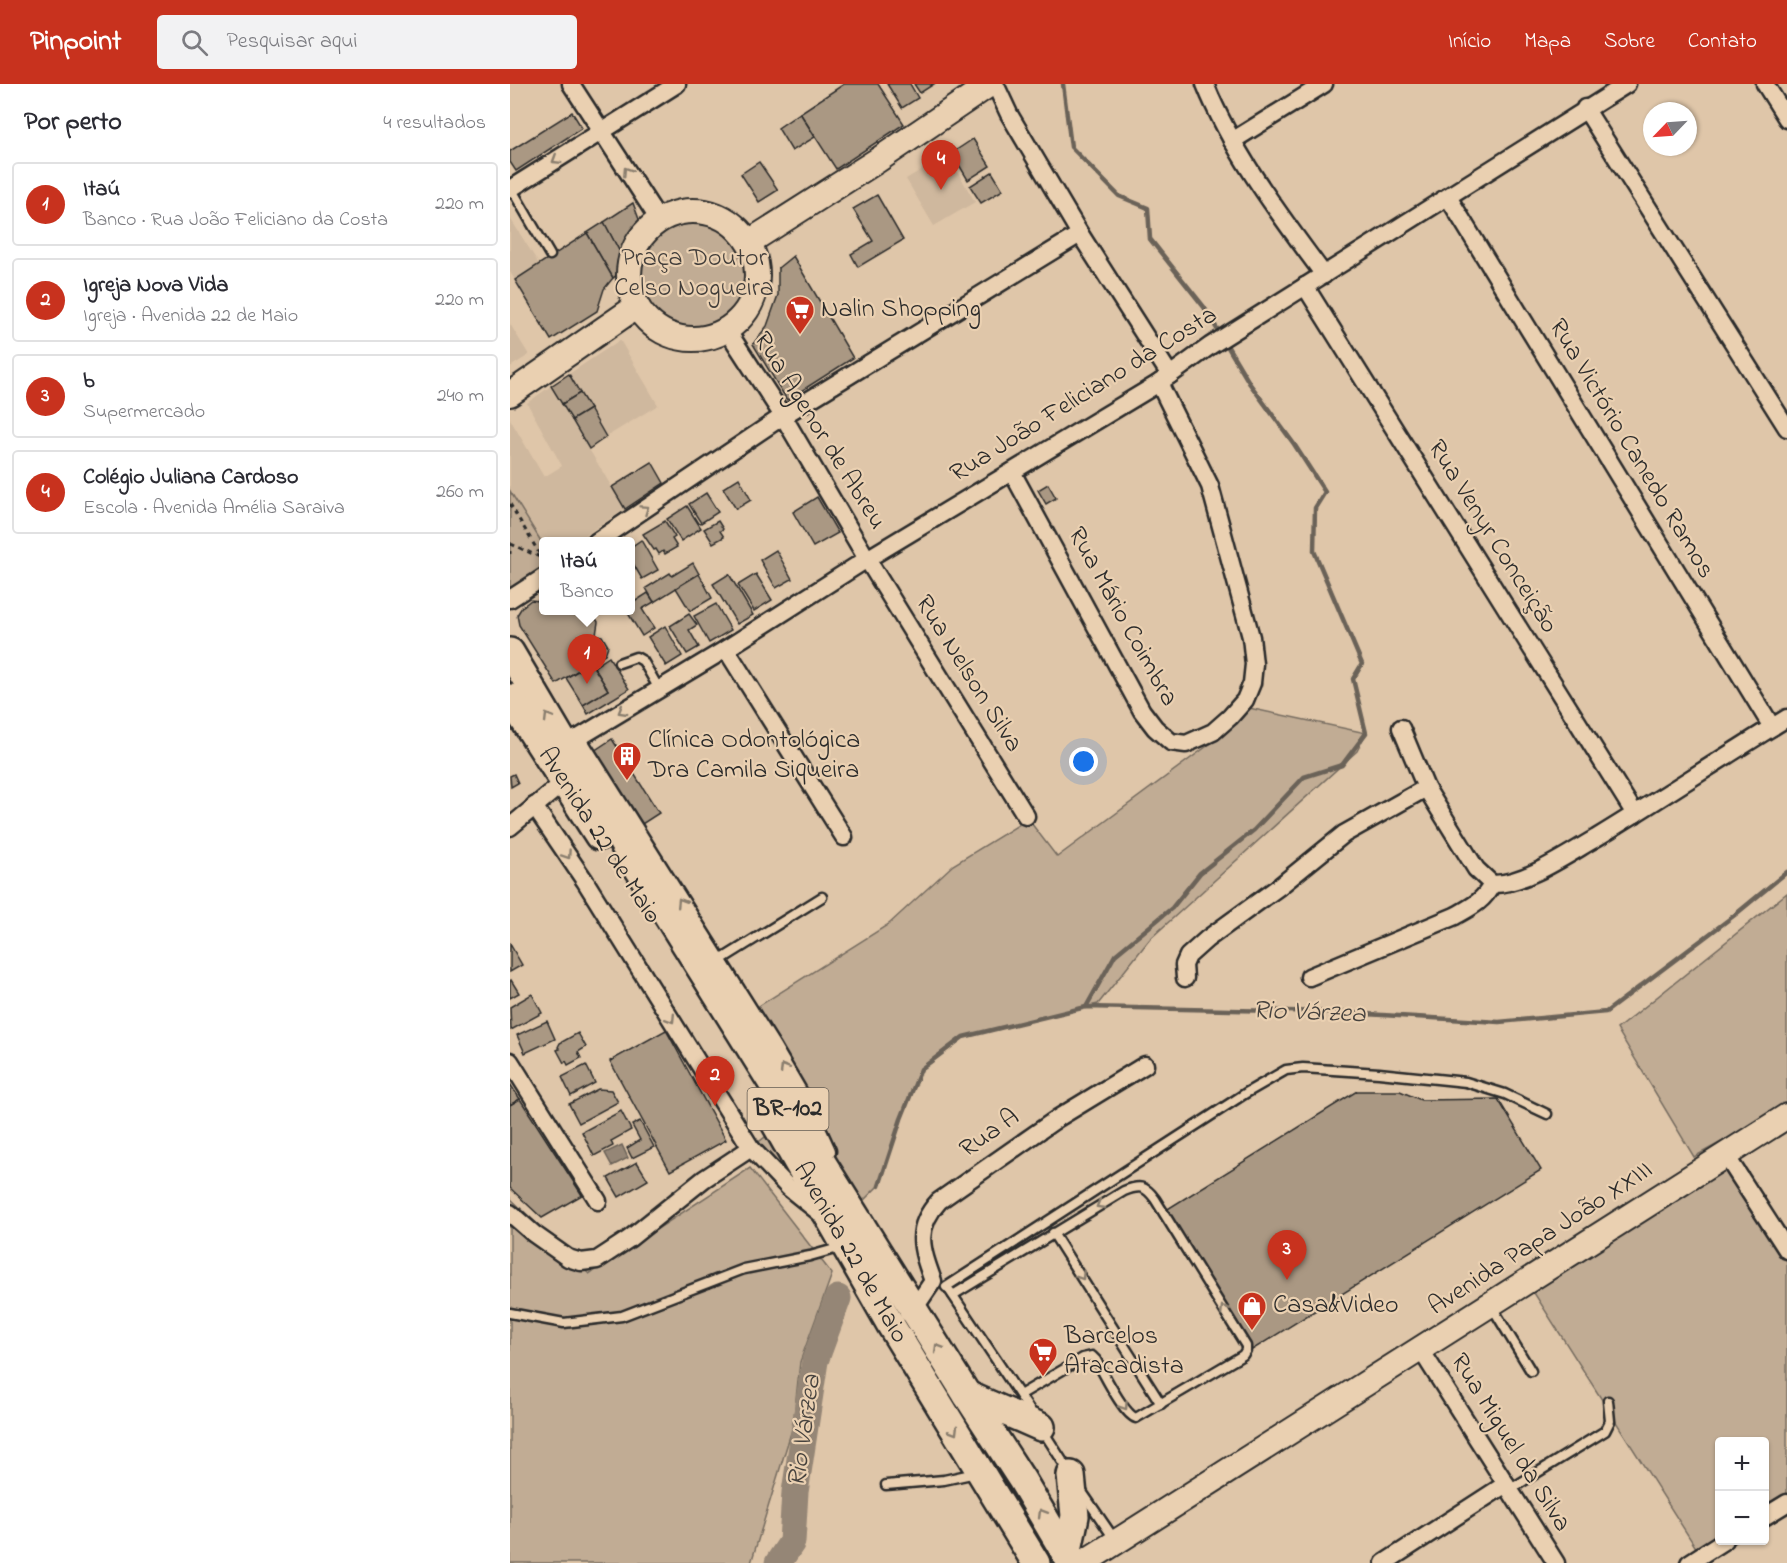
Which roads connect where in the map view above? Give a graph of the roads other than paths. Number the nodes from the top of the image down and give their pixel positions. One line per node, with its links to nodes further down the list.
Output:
1 (571, 84): 11 (street)
2 (677, 84): 11 (street)
3 (990, 84): 17 (street)
4 (995, 84): 16 (street, Rua Mário Coimbra)
5 (1205, 84): 12 (street)
6 (1324, 84): 12 (street)
7 (1627, 84): 9 (street, Rua João Feliciano da Costa)
8 (1765, 84): 10 (street)
9 (1586, 108): 14 (street, Rua João Feliciano da Costa); 26 (street)
10 (1787, 119)
11 (601, 132): 13 (street, one-way to 13); 15 (street, one-way to 11)
12 (1232, 141): 19 (street)
13 (511, 189): 18 (lane)
14 (1448, 197): 19 (street, Rua João Feliciano da Costa); 39 (street, Rua Victório Canedo Ramos)
15 (659, 220): 17 (street); 21 (street)
16 (1080, 234): 23 (street, Rua Mário Coimbra); 25 (street)
17 (749, 242): 22 (street)
18 (550, 255)
19 (1324, 275): 20 (street, Rua João Feliciano da Costa)
20 (1305, 286): 23 (street, Rua João Feliciano da Costa); 44 (street, Rua Venyr Conceição)
21 (637, 306): 22 (street); 24 (street)
22 (727, 330): 25 (street, Rua Agenor de Abreu)
23 (1164, 379): 27 (street, Rua João Feliciano da Costa); 27 (street, Rua Mário Coimbra)
24 (510, 394)
25 (783, 416): 28 (street, one-way to 25); 29 (street, Rua Agenor de Abreu)
26 (1787, 428)
27 (1012, 472): 29 (street, Rua João Feliciano da Costa)
28 (603, 537)
29 (867, 559): 32 (street, Rua João Feliciano da Costa); 45 (street, Rua Nelson Silva)
30 (539, 580): 31 (street)
31 (510, 599)
32 (726, 649): 35 (street, Rua João Feliciano da Costa); 47 (street)
33 (510, 652): 40 (main road, Avenida 22 de Maio / BR-102, one-way to 33)
34 (619, 663): 35 (lane)
35 (659, 689): 40 (street, Rua João Feliciano da Costa, one-way to 40)
36 (510, 698): 41 (main road, Avenida 22 de Maio / BR-102)
37 (1787, 718): 39 (street)
38 (1401, 728): 42 (street)
39 (1772, 728): 44 (street)
40 (571, 742): 50 (street, Avenida 22 de Maio, one-way to 40); 61 (main road, Avenida 22 de Maio / BR-102)
41 (564, 782): 43 (street); 61 (main road, Avenida 22 de Maio / BR-102)
42 (1426, 788): 48 (street); 52 (street)
43 (534, 806): 46 (street); 57 (street, one-way to 57)
44 (1635, 814): 48 (street)
45 (1026, 816)
46 (510, 827)
47 (844, 837)
48 (1492, 884): 51 (street)
49 (822, 897): 50 (lane)
50 (718, 962): 61 (street, Avenida 22 de Maio, one-way to 50)
51 (1309, 977)
52 (1185, 978)
53 (510, 1061): 59 (street)
54 (1145, 1065): 65 (street, Rua A)
55 (1547, 1114): 65 (lane)
56 (1787, 1116): 58 (street, Avenida Papa João XXIII)
57 (752, 1148): 60 (street); 61 (street)
58 (1725, 1154): 64 (street); 67 (street, Avenida Papa João XXIII)
59 (598, 1201)
60 (510, 1213)
61 (843, 1219): 63 (main road, Avenida 22 de Maio / BR-102); 68 (main road, Avenida 22 de Maio / BR-102)
62 (1053, 1233): 66 (lane); 76 (lane, one-way to 76); 76 (lane, one-way to 62)
63 (845, 1246): 69 (lane); 70 (main road, Avenida 22 de Maio / BR-102)
64 (1787, 1250)
65 (939, 1284): 66 (lane); 68 (street)
66 (953, 1295): 74 (lane)
67 (1491, 1306): 71 (street, Avenida Papa João XXIII); 72 (lane)
68 (914, 1309): 70 (street); 73 (main road, Avenida 22 de Maio / BR-102, one-way to 68)
69 (510, 1312)
70 (892, 1327): 78 (main road, Avenida 22 de Maio / BR-102, one-way to 78)
71 (1421, 1350): 81 (street, Rua Miguel da Silva); 84 (street, Avenida Papa João XXIII)
72 (1531, 1371)
73 (966, 1395): 77 (main road); 86 (main road, Avenida 22 de Maio / BR-102, one-way to 73)
74 (1020, 1395): 76 (lane, one-way to 76); 77 (lane)
75 (1608, 1401): 81 (lane)
76 (1161, 1404)
77 (1041, 1427): 79 (lane)
78 (980, 1473): 80 (lane); 87 (main road, Avenida 22 de Maio / BR-102)
79 (1071, 1475): 84 (lane); 86 (main road)
80 (886, 1485)
81 (1508, 1487): 88 (street); 89 (street, Rua Miguel da Silva)
82 (1787, 1503): 83 (street)
83 (1769, 1514)
84 (1117, 1543): 86 (street, Avenida Papa João XXIII)
85 (1717, 1545): 90 (street)
86 (1074, 1560)
87 (1036, 1563)
88 (1384, 1563)
89 (1556, 1563)
90 (1689, 1563)

